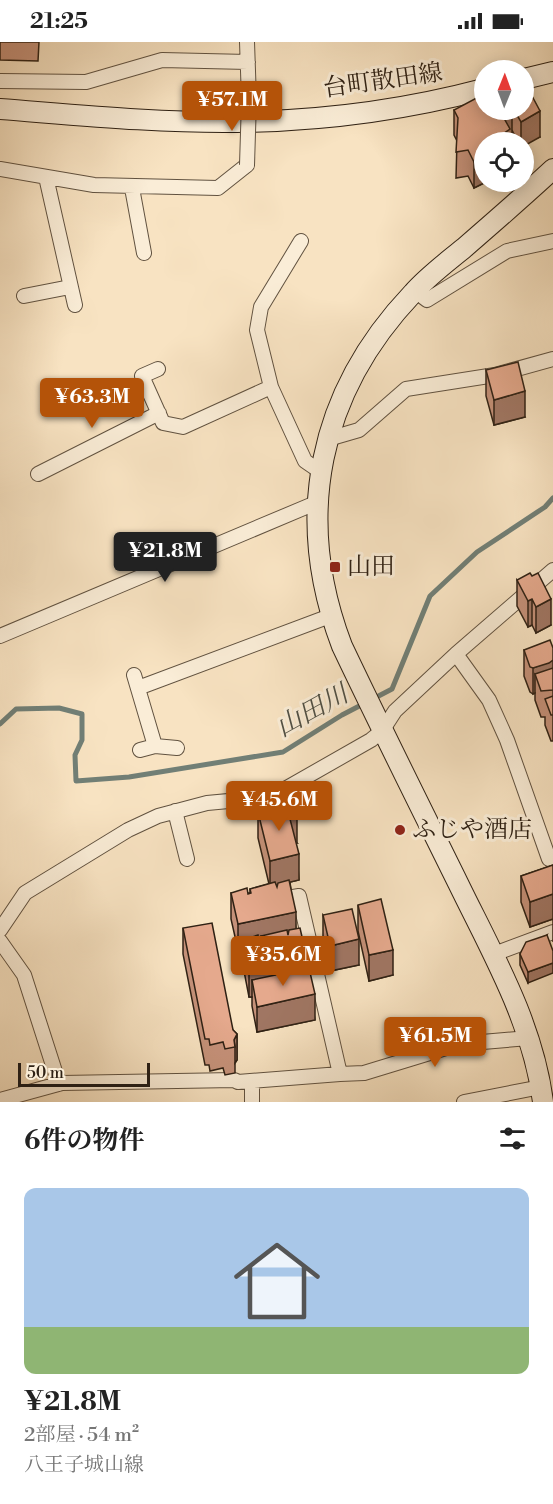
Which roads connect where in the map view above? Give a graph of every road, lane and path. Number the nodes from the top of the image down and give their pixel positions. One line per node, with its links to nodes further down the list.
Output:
1 (247, 42): 2 (street)
2 (248, 62): 5 (street); 11 (street, bridge)
3 (553, 72): 4 (main road)
4 (534, 77)
5 (0, 81)
6 (474, 91): 7 (main road, 台町散田線)
7 (0, 109)
8 (0, 169): 10 (street)
9 (553, 169): 16 (main road)
10 (46, 177): 11 (street); 15 (street)
11 (132, 188): 14 (street)
12 (301, 241): 21 (street)
13 (553, 241): 16 (street)
14 (144, 254)
15 (70, 286): 17 (street); 18 (street)
16 (415, 291): 23 (main road)
17 (24, 296)
18 (75, 305)
19 (553, 359): 23 (street)
20 (158, 369): 22 (street)
21 (271, 387): 22 (street); 24 (street)
22 (159, 413): 25 (street)
23 (328, 439): 24 (main road)
24 (321, 472): 26 (main road)
25 (38, 474)
26 (318, 502): 28 (main road); 29 (street)
27 (553, 570): 30 (street)
28 (330, 616): 31 (main road); 32 (street)
29 (0, 636)
30 (456, 654): 31 (street); 36 (street)
31 (382, 731): 35 (street); 42 (main road)
32 (155, 746): 33 (street); 34 (street)
33 (177, 748)
34 (140, 750)
35 (175, 811): 37 (street); 39 (street)
36 (549, 858)
37 (187, 859)
38 (267, 903): 44 (street)
39 (0, 930)
40 (553, 932): 42 (street)
41 (0, 941): 46 (street)
42 (494, 954): 43 (main road)
43 (529, 1038): 44 (street); 47 (main road)
44 (340, 1074): 45 (street)
45 (252, 1081): 46 (street); 49 (street)
46 (59, 1084): 48 (street)
47 (542, 1094): 50 (street)
48 (0, 1100)
49 (252, 1102)
50 (464, 1102)

